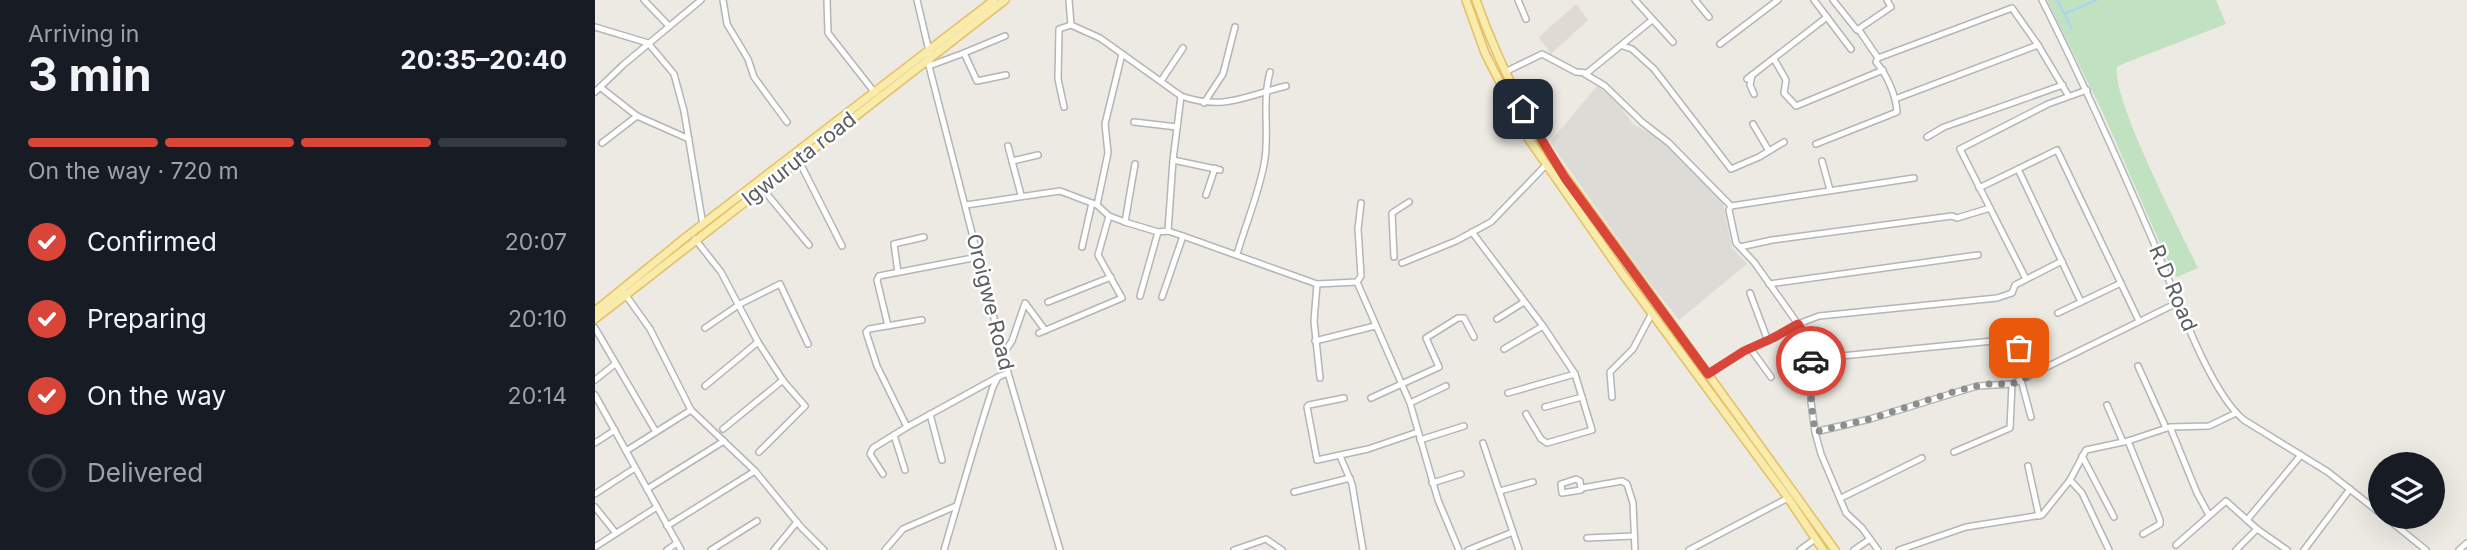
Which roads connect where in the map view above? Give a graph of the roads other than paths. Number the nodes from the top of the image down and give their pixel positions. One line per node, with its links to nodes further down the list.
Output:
1 (644, 0): 24 (street)
2 (723, 0): 61 (street)
3 (827, 0): 53 (street)
4 (917, 0): 39 (street, Oroigwe Road)
5 (994, 0): 39 (main road, Igwuruta road)
6 (1005, 0): 39 (main road, Igwuruta road)
7 (1069, 0): 23 (street)
8 (1466, 0): 78 (main road)
9 (1476, 0): 43 (main road)
10 (1518, 0): 21 (street)
11 (1635, 0): 22 (street)
12 (1695, 0): 19 (street)
13 (1778, 0): 31 (street)
14 (1814, 0): 20 (street)
15 (1833, 0): 27 (street)
16 (1887, 0): 27 (street)
17 (2042, 0): 50 (street, R.D Road)
18 (698, 1): 24 (street)
19 (1709, 17)
20 (1827, 17): 35 (street); 40 (street)
21 (1526, 19)
22 (1652, 20): 29 (street); 33 (street)
23 (1071, 25): 37 (street); 59 (street)
24 (669, 26): 30 (street)
25 (595, 27): 30 (street)
26 (1235, 27): 58 (street)
27 (1859, 30): 38 (street)
28 (1005, 36): 36 (street)
29 (1673, 42)
30 (648, 43): 49 (street); 66 (street)
31 (1720, 44)
32 (2038, 45): 38 (street); 47 (street); 57 (street)
33 (1623, 46): 44 (street); 71 (street)
34 (1183, 48): 46 (street)
35 (1851, 49)
36 (964, 53): 39 (street); 45 (street)
37 (1122, 54): 46 (street); 88 (street)
38 (1878, 58): 41 (street)
39 (929, 59): 53 (main road, Igwuruta road); 73 (main road, Igwuruta road); 89 (street, Oroigwe Road)
40 (1774, 59): 41 (street); 54 (street)
41 (1883, 70): 57 (street)
42 (1270, 72): 52 (street)
43 (1505, 72): 44 (street); 156 (main road)
44 (1585, 74): 90 (street)
45 (1006, 75)
46 (1161, 81): 56 (street)
47 (2063, 85): 55 (street); 65 (street)
48 (1286, 86): 52 (street)
49 (600, 87): 51 (street); 60 (street)
50 (2087, 90): 55 (street); 126 (street, R.D Road)
51 (595, 92)
52 (1265, 92): 58 (street); 105 (street)
53 (875, 93): 94 (main road, Igwuruta road)
54 (1754, 94)
55 (2068, 95): 82 (street)
56 (1181, 96): 58 (street); 64 (street)
57 (1895, 99): 69 (street)
58 (1204, 103)
59 (1064, 107)
60 (637, 116): 66 (street); 68 (street)
61 (787, 122)
62 (1134, 122): 64 (street)
63 (1753, 124): 71 (street)
64 (1177, 127): 74 (street)
65 (1927, 137)
66 (689, 139): 94 (street)
67 (1784, 142): 71 (street)
68 (602, 143)
69 (1816, 144)
70 (1008, 146): 75 (street)
71 (1769, 151)
72 (1038, 155): 75 (street)
73 (799, 159): 81 (main road, Igwuruta road); 102 (street)
74 (1173, 160): 85 (street); 95 (street)
75 (1012, 161): 84 (street)
76 (1822, 161): 83 (street)
77 (1135, 164): 93 (street)
78 (1546, 165): 97 (street); 129 (main road)
79 (2018, 169): 82 (street); 109 (street); 116 (street)
80 (1914, 178): 83 (street)
81 (762, 188): 100 (main road, Igwuruta road); 101 (street)
82 (1979, 188): 91 (street)
83 (1830, 190): 90 (street)
84 (1021, 195): 88 (street); 89 (street)
85 (1206, 195)
86 (1409, 202): 108 (street)
87 (1361, 203): 115 (street)
88 (1094, 204): 92 (street); 103 (street)
89 (966, 205): 107 (street, Oroigwe Road)
90 (1731, 206): 104 (street)
91 (1990, 208): 104 (street); 114 (street)
92 (1109, 216): 93 (street); 113 (street)
93 (1125, 222): 96 (street)
94 (703, 225): 111 (main road, Igwuruta road)
95 (1168, 231): 96 (street); 98 (street)
96 (1158, 232): 121 (street)
97 (1472, 232): 110 (street); 124 (street)
98 (1183, 236): 105 (street); 122 (street)
99 (924, 237): 112 (street)
100 (695, 239): 111 (main road, Igwuruta road); 127 (street)
101 (809, 245)
102 (842, 246)
103 (1082, 247)
104 (1740, 247): 118 (street)
105 (1237, 254): 117 (street)
106 (1978, 255): 118 (street)
107 (978, 257): 112 (street); 150 (street, Oroigwe Road)
108 (1394, 257)
109 (2062, 261): 114 (street); 125 (street)
110 (1402, 263)
111 (649, 271): 120 (main road, Igwuruta road); 128 (main road, Igwuruta road)
112 (898, 272): 136 (street)
113 (1111, 277): 123 (street); 150 (street)
114 (2026, 279): 135 (street)
115 (1356, 282): 117 (street); 137 (street)
116 (2121, 283): 125 (street); 134 (street)
117 (1317, 284): 142 (street)
118 (1769, 284): 135 (street)
119 (1749, 293): 143 (street)
120 (625, 294): 131 (main road, Igwuruta road); 176 (street)
121 (1140, 296)
122 (1163, 297)
123 (1048, 302)
124 (1524, 302): 132 (street); 138 (street)
125 (2081, 302): 130 (street)
126 (2179, 302): 134 (street); 179 (street, R.D Road)
127 (740, 304): 140 (street); 145 (street); 146 (street)
128 (595, 311)
129 (1652, 313): 170 (street); 219 (main road)
130 (2058, 313)
131 (595, 319)
132 (1497, 319)
133 (922, 320): 136 (street)
134 (2139, 321): 160 (street)
135 (1798, 324): 143 (street); 151 (street)
136 (888, 326): 182 (street)
137 (1375, 326): 142 (street); 164 (street)
138 (1543, 326): 149 (street); 155 (street)
139 (595, 328): 152 (street)
140 (705, 328)
141 (1473, 337): 164 (street)
142 (1315, 341): 159 (street)
143 (1768, 341): 147 (street)
144 (1991, 341): 151 (street)
145 (758, 342): 162 (street); 165 (street)
146 (808, 344)
147 (1750, 348): 156 (street); 158 (street)
148 (2019, 348): 160 (street)
149 (1504, 349)
150 (1003, 355): 154 (street, Oroigwe Road)
151 (1811, 359): 188 (street)
152 (615, 364): 161 (street); 186 (street)
153 (2138, 366): 183 (street)
154 (1007, 373): 157 (street); 253 (street, Oroigwe Road)
155 (1575, 374): 167 (street); 169 (street)
156 (1708, 374): 264 (main road)
157 (997, 377): 177 (street); 222 (street)
158 (1771, 377)
159 (1320, 378)
160 (2024, 379): 163 (street); 180 (street)
161 (595, 380)
162 (783, 380): 184 (street); 196 (street)
163 (2012, 384): 188 (street); 197 (street)
164 (1403, 385): 172 (street); 173 (street)
165 (705, 386)
166 (1446, 386): 173 (street)
167 (1508, 393)
168 (595, 395): 185 (street)
169 (1582, 397): 175 (street); 178 (street)
170 (1612, 397)
171 (1344, 398): 199 (street)
172 (1371, 398)
173 (1410, 403): 187 (street)
174 (2107, 405): 192 (street)
175 (1545, 407)
176 (691, 410): 186 (street); 190 (street)
177 (930, 414): 182 (street); 202 (street)
178 (1526, 414)
179 (2236, 414): 183 (street); 198 (street, R.D Road)
180 (2031, 417)
181 (1464, 426): 191 (street)
182 (907, 427): 189 (street)
183 (2168, 427): 192 (street); 225 (street)
184 (723, 429)
185 (615, 430): 193 (street); 195 (street)
186 (656, 432): 195 (street)
187 (1418, 432): 191 (street); 199 (street)
188 (1815, 432): 220 (street)
189 (894, 435): 205 (street); 207 (street)
190 (724, 440): 206 (street); 214 (street)
191 (1420, 440): 212 (street)
192 (2125, 441): 200 (street); 236 (street)
193 (595, 443)
194 (1483, 443): 216 (street)
195 (626, 451): 204 (street)
196 (759, 452)
197 (1954, 452)
198 (2301, 455): 215 (street, R.D Road); 228 (street)
199 (1340, 456): 209 (street)
200 (2082, 456): 210 (street); 227 (street)
201 (1922, 458): 220 (street)
202 (941, 460)
203 (2028, 466): 226 (street)
204 (635, 468): 214 (street); 218 (street)
205 (905, 470)
206 (755, 471): 230 (street); 231 (street)
207 (883, 474)
208 (1461, 474): 212 (street)
209 (1350, 478): 217 (street); 256 (street)
210 (2070, 480): 226 (street); 269 (street)
211 (1533, 482): 216 (street)
212 (1432, 483): 257 (street)
213 (1582, 488): 237 (street)
214 (647, 489): 224 (street)
215 (2350, 489): 221 (street, R.D Road); 272 (street)
216 (1500, 491): 235 (street)
217 (1294, 492)
218 (595, 494)
219 (1788, 498): 239 (main road); 261 (street)
220 (1841, 498): 240 (street)
221 (2368, 504)
222 (956, 506): 251 (street); 252 (street)
223 (595, 507): 234 (street)
224 (657, 507): 231 (street); 234 (street)
225 (2209, 515): 228 (street); 244 (street)
226 (2039, 516): 241 (street)
227 (2114, 517)
228 (2247, 520): 232 (street)
229 (757, 521): 248 (street)
230 (797, 522): 249 (street); 250 (street)
231 (667, 526): 242 (street)
232 (2257, 528): 270 (street); 271 (street)
233 (2399, 529): 273 (street, R.D Road)
234 (615, 532): 245 (street)
235 (1513, 532): 258 (street); 259 (street)
236 (2143, 534)
237 (1634, 536): 238 (street); 260 (street)
238 (1587, 538)
239 (1815, 539): 262 (street); 263 (main road)
240 (1870, 539): 265 (street); 266 (street)
241 (1921, 542): 267 (street); 268 (street)
242 (677, 543): 246 (street); 247 (street)
243 (2467, 543): 274 (street)
244 (2176, 545)
245 (595, 547)
246 (667, 550)
247 (681, 550)
248 (711, 550)
249 (774, 550)
250 (824, 550)
251 (885, 550)
252 (944, 550)
253 (1060, 550)
254 (1234, 550): 255 (street)
255 (1282, 550)
256 (1363, 550)
257 (1459, 550)
258 (1468, 550)
259 (1519, 550)
260 (1635, 550)
261 (1689, 550)
262 (1800, 550)
263 (1823, 550)
264 (1835, 550)
265 (1854, 550)
266 (1878, 550)
267 (1899, 550)
268 (1926, 550)
269 (2109, 550)
270 (2236, 550)
271 (2287, 550)
272 (2304, 550)
273 (2425, 550)
274 (2459, 550)

